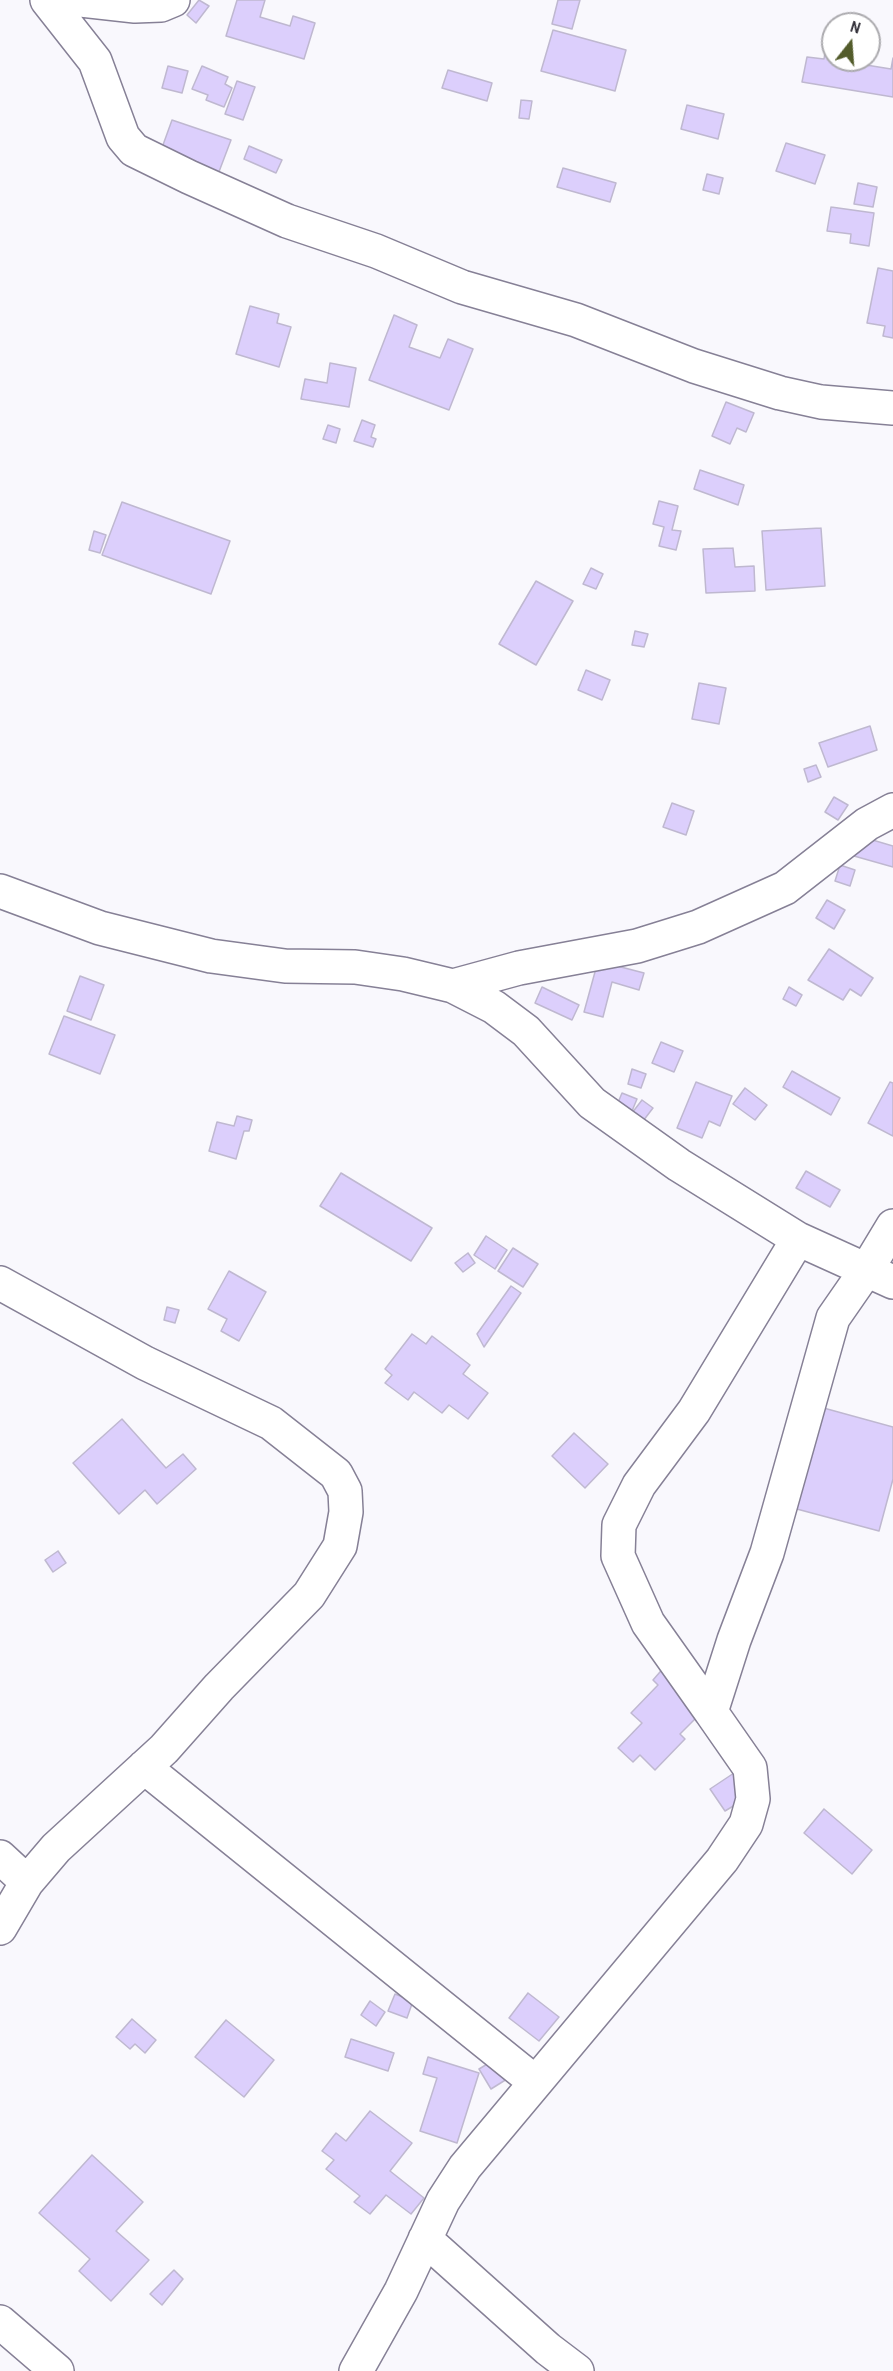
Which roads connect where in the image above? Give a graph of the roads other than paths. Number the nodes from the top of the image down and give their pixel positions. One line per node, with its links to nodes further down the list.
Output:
1 (47, 0): 4 (street)
2 (81, 0): 3 (street)
3 (173, 0)
4 (893, 408)
5 (893, 810): 7 (street)
6 (0, 891): 7 (street)
7 (453, 986): 9 (street)
8 (893, 1226): 10 (street)
9 (798, 1239): 10 (street); 12 (street)
10 (880, 1275): 12 (street)
11 (0, 1283): 13 (street)
12 (711, 1712): 17 (street)
13 (144, 1767): 15 (street); 17 (street)
14 (0, 1857): 15 (street)
15 (27, 1882): 16 (street)
16 (0, 1928)
17 (535, 2082): 18 (street)
18 (425, 2239): 21 (street); 22 (street)
19 (0, 2322): 20 (street)
20 (57, 2371)
21 (356, 2371)
22 (577, 2371)

